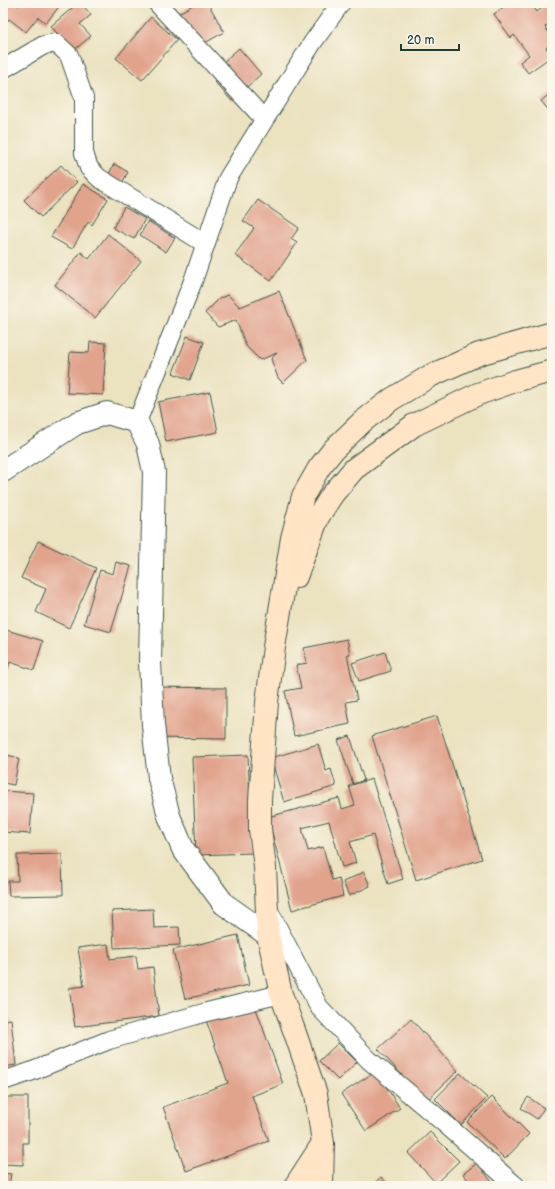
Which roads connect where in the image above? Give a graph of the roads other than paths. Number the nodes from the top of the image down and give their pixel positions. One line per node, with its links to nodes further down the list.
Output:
1 (157, 3): 4 (street)
2 (341, 3): 4 (street)
3 (3, 69): 5 (street)
4 (264, 119): 5 (street)
5 (206, 244): 8 (street)
6 (552, 333): 10 (main road)
7 (552, 371): 10 (main road)
8 (137, 422): 9 (street); 12 (street)
9 (3, 471)
10 (278, 625): 11 (main road)
11 (266, 907): 12 (main road); 18 (street)
12 (268, 935): 13 (main road)
13 (281, 994): 14 (street); 15 (main road)
14 (3, 1080)
15 (323, 1143): 16 (main road); 17 (main road)
16 (295, 1186)
17 (322, 1186)
18 (516, 1186)

